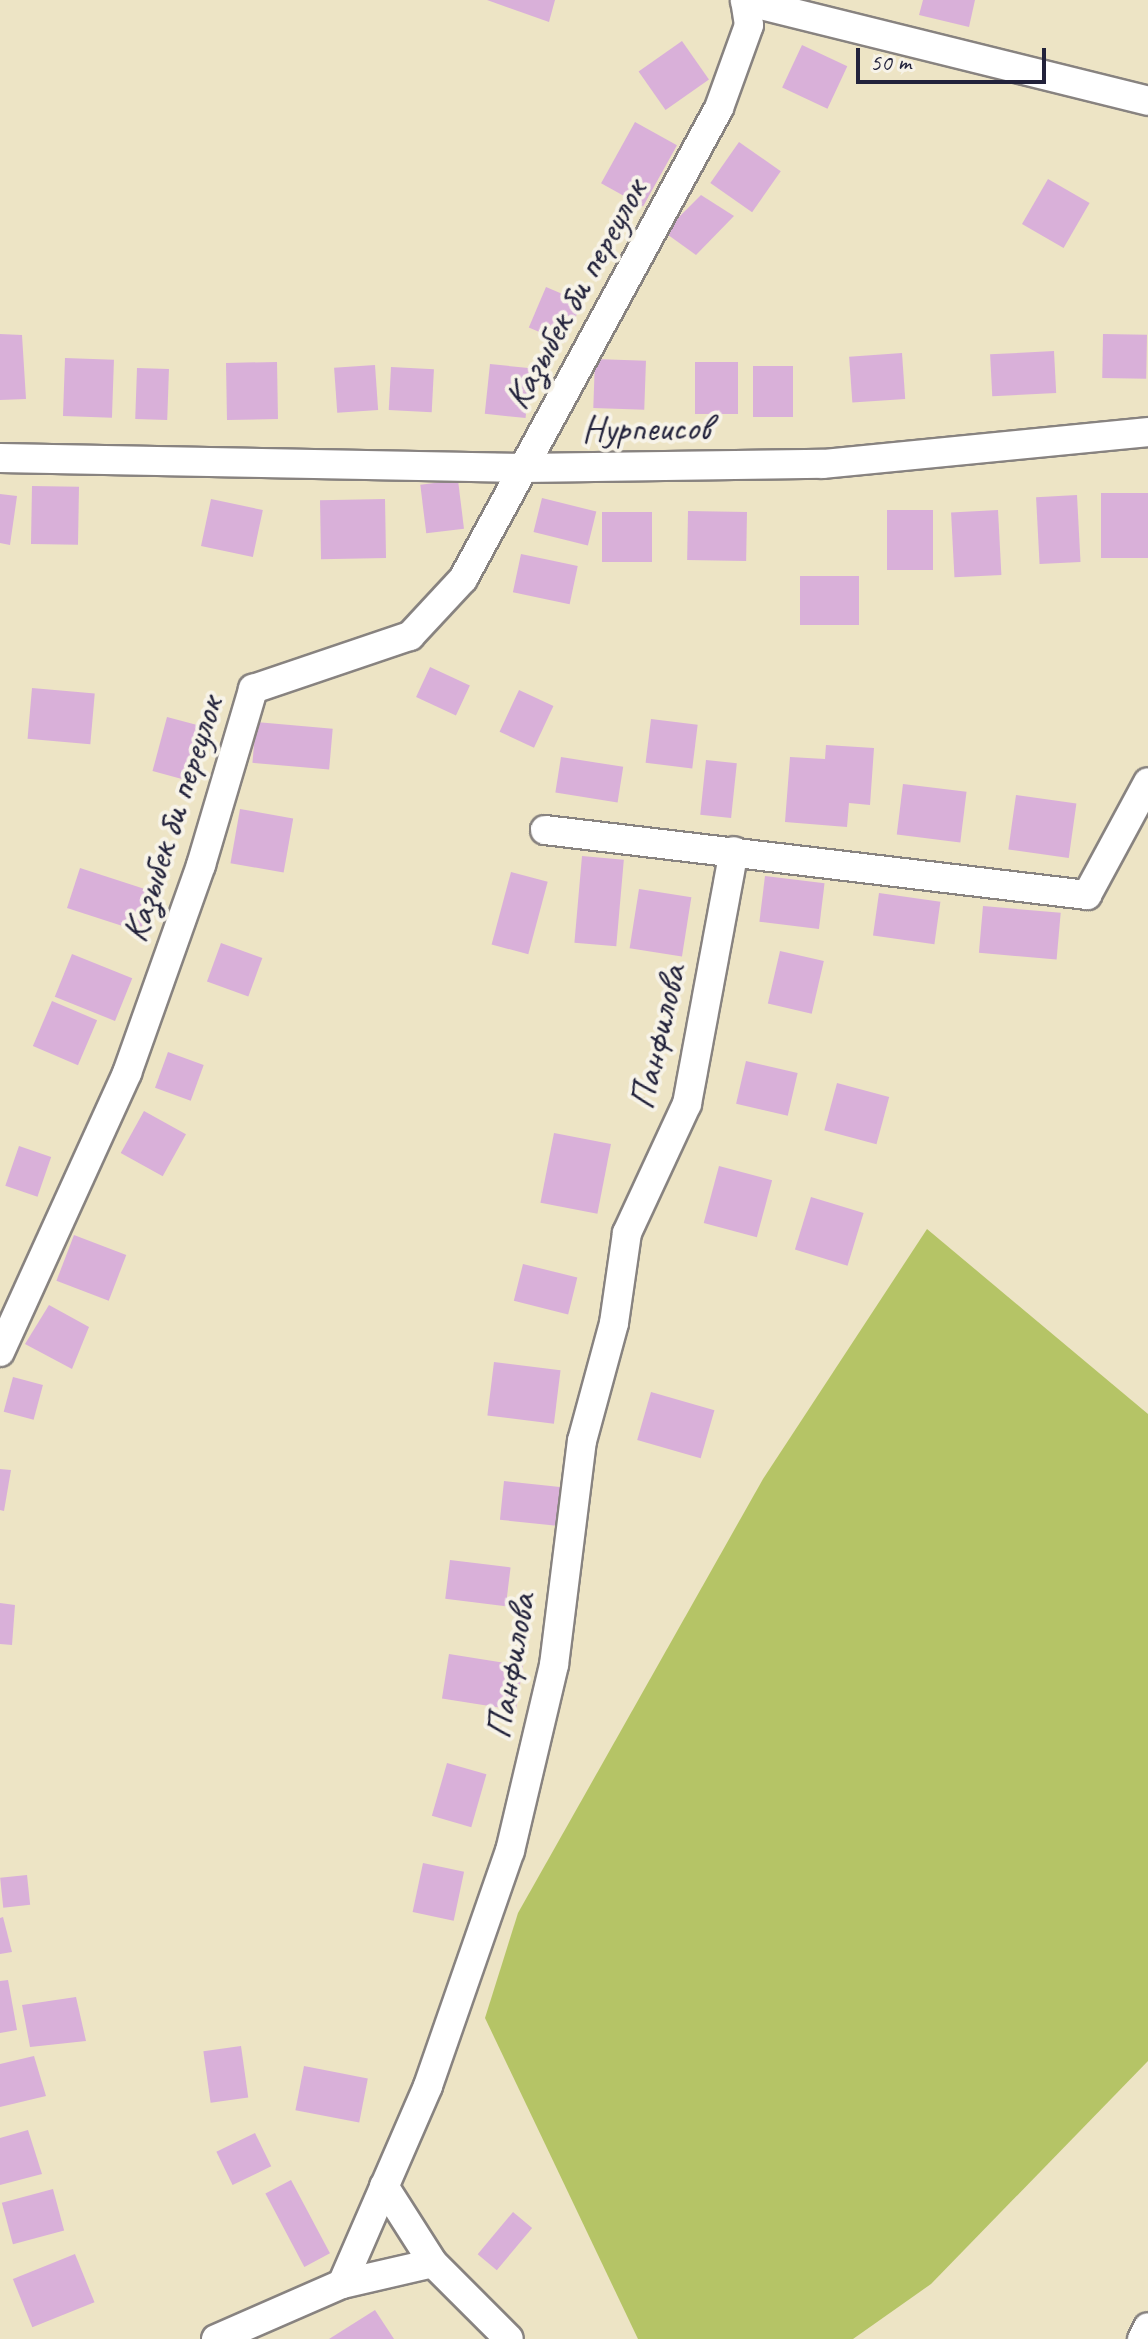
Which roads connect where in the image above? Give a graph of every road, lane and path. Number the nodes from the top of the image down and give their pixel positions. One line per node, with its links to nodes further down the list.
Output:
1 (745, 0): 2 (street); 5 (street, Казыбек би переулок)
2 (1148, 101)
3 (1148, 432): 5 (street, Нурпеисов)
4 (0, 458): 5 (street, Нурпеисов)
5 (524, 468): 9 (street, Казыбек би переулок)
6 (1148, 782): 8 (street)
7 (545, 830): 8 (street)
8 (734, 851): 10 (street, Панфилова)
9 (0, 1352)
10 (384, 2186): 11 (street); 12 (street, Панфилова)
11 (433, 2263): 12 (street); 15 (street)
12 (342, 2284): 14 (street)
13 (1148, 2327): 16 (street)
14 (216, 2339)
15 (509, 2339)
16 (1142, 2339)

